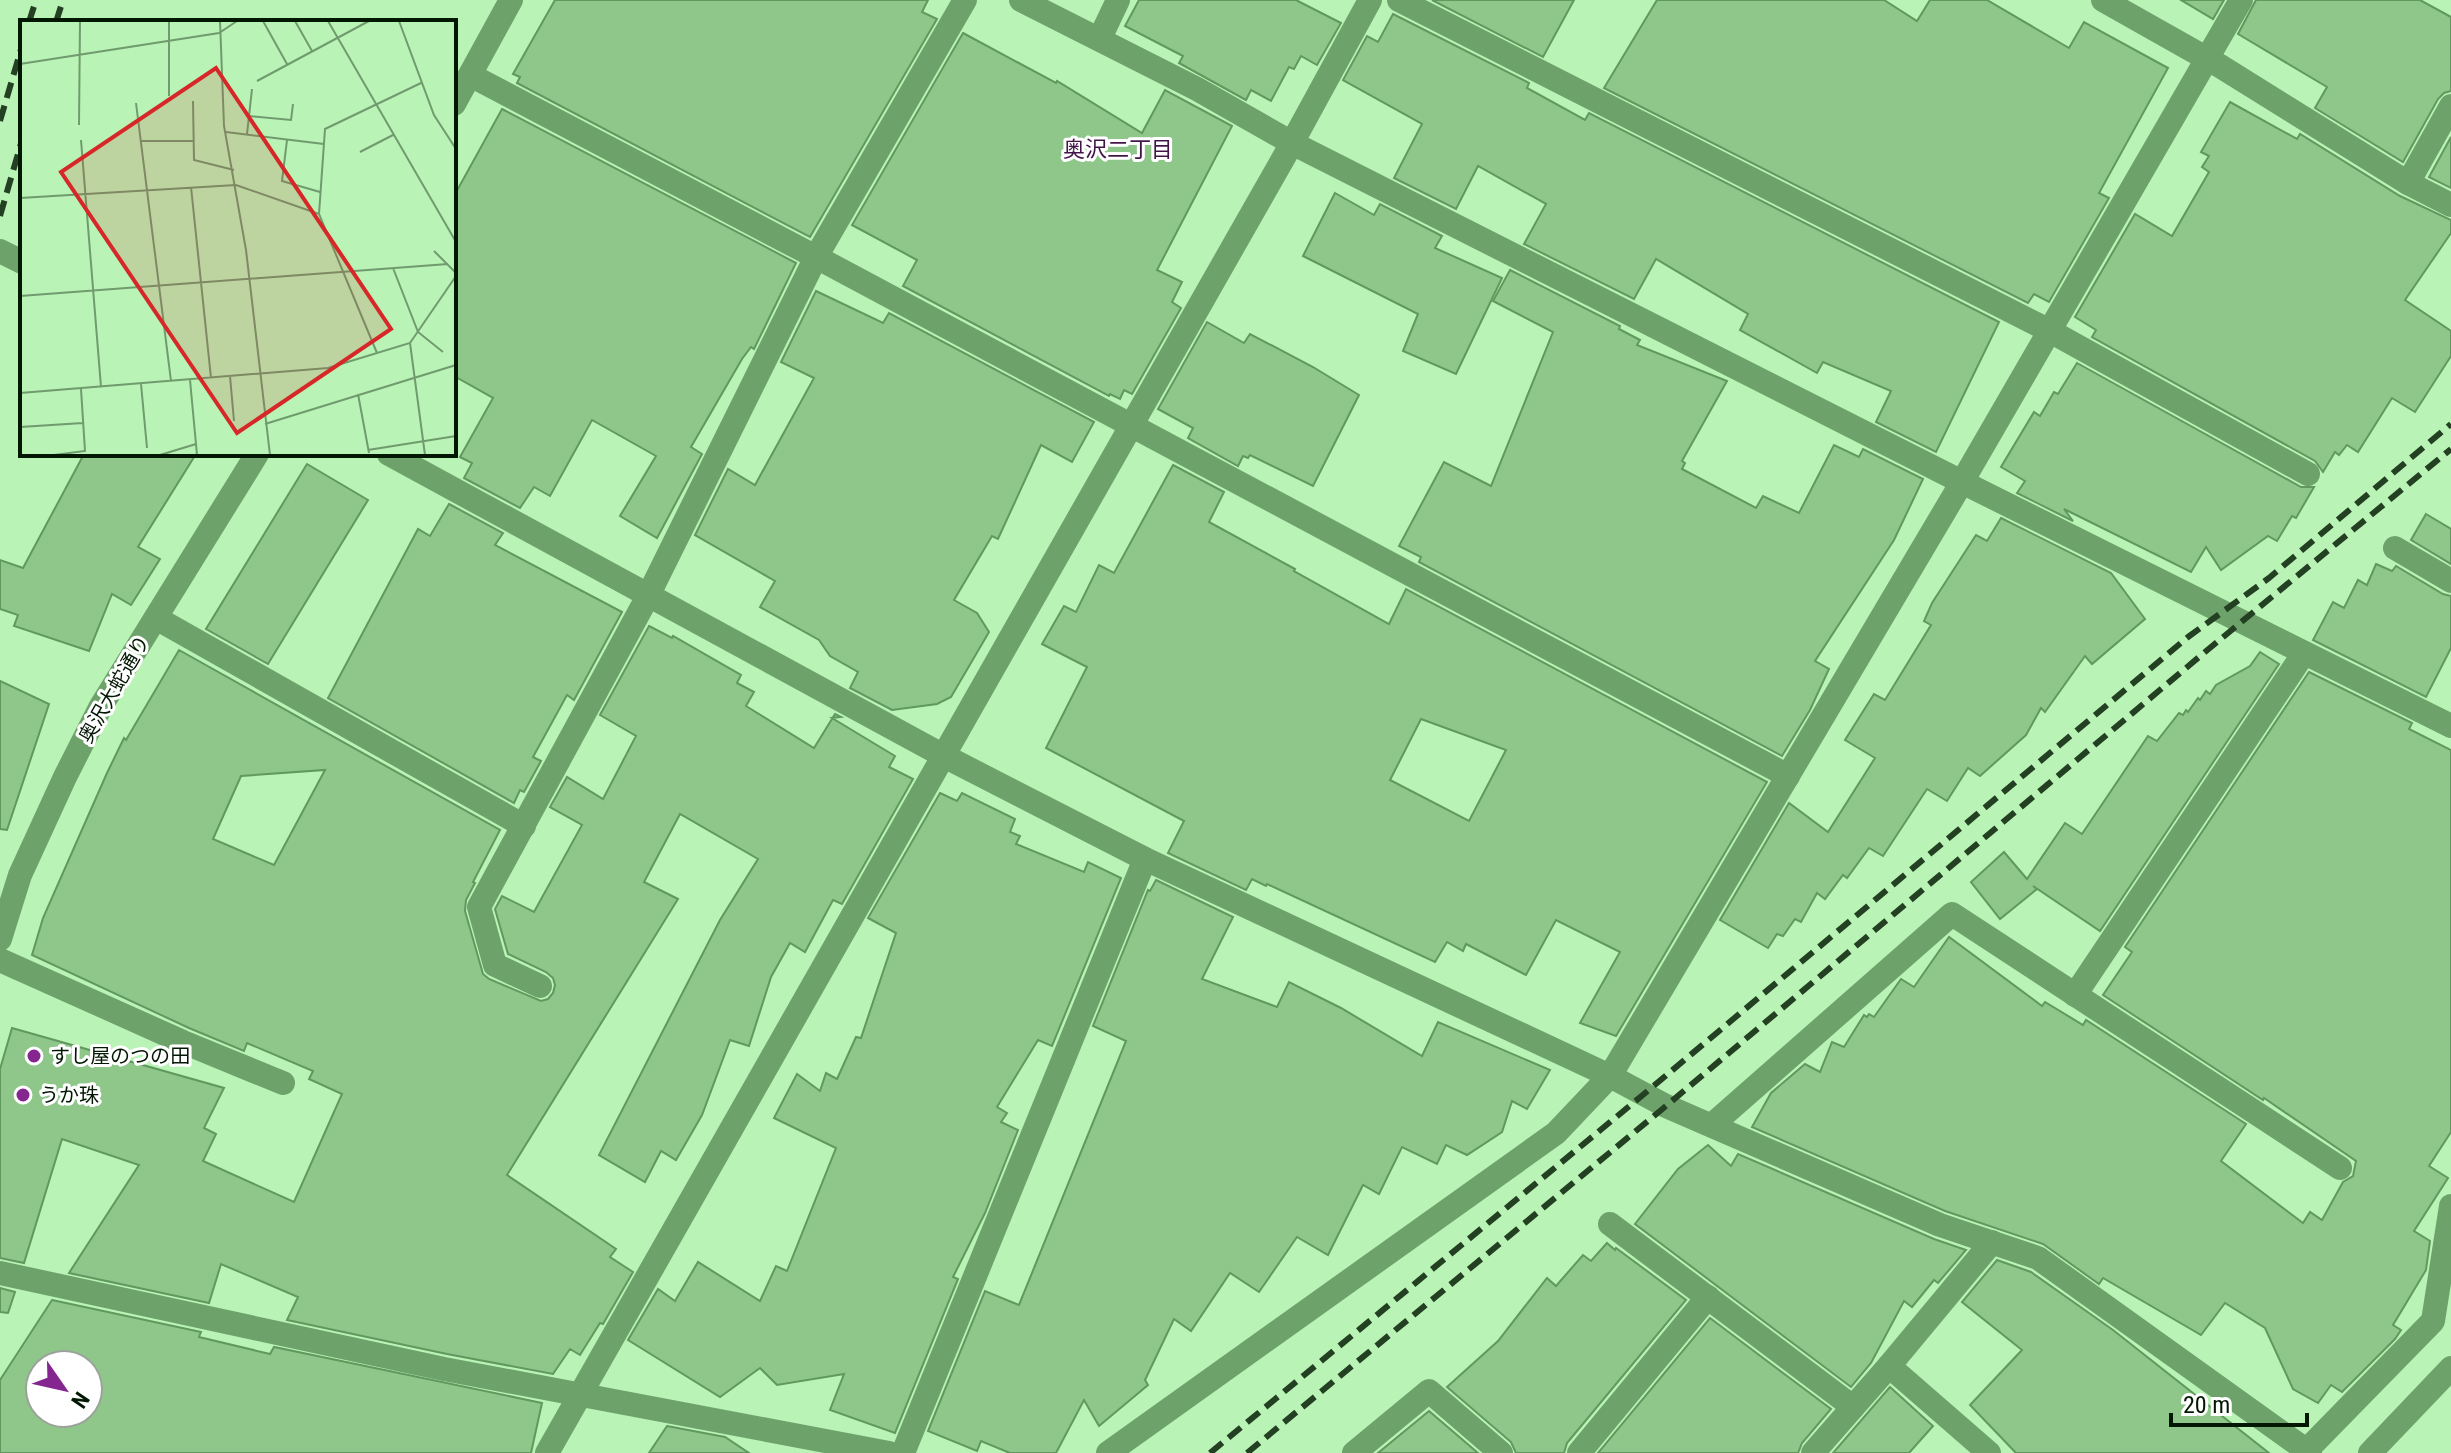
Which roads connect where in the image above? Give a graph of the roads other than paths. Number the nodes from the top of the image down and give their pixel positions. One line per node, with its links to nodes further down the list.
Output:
1 (511, 0): 11 (street)
2 (965, 0): 18 (street)
3 (1021, 0): 9 (street)
4 (1118, 0): 9 (street)
5 (1370, 0): 14 (street)
6 (1399, 0): 20 (street)
7 (2103, 0): 10 (street)
8 (2241, 0): 10 (street)
9 (1100, 38): 14 (street)
10 (2205, 58): 15 (street); 20 (street)
11 (470, 75): 12 (street); 18 (street)
12 (456, 100)
13 (2451, 106): 15 (street)
14 (1292, 143): 21 (street); 25 (street)
15 (2408, 183): 16 (street)
16 (2451, 205)
17 (0, 251): 19 (street)
18 (816, 257): 21 (street); 28 (street)
19 (20, 261)
20 (2050, 331): 24 (street); 25 (street)
21 (1130, 425): 32 (street); 33 (street)
22 (256, 456): 29 (street, 奥沢大蛇通り)
23 (393, 456): 28 (street)
24 (2308, 474)
25 (1962, 482): 30 (street); 33 (street)
26 (2395, 548): 27 (street)
27 (2451, 581)
28 (648, 596): 32 (street); 34 (street)
29 (156, 618): 34 (street); 36 (street, 奥沢大蛇通り)
30 (2304, 653): 31 (street); 39 (street)
31 (2451, 726)
32 (944, 756): 35 (street); 51 (street)
33 (1788, 776): 40 (street)
34 (524, 826): 38 (street)
35 (1145, 859): 40 (street); 56 (street)
36 (0, 939)
37 (0, 960): 41 (street)
38 (540, 986)
39 (2075, 995): 42 (street); 43 (street)
40 (1610, 1076): 42 (street); 57 (street)
41 (283, 1083)
42 (1712, 1125): 46 (street)
43 (2340, 1168)
44 (2451, 1206): 53 (street)
45 (1610, 1224): 48 (street)
46 (1992, 1242): 49 (street); 53 (street)
47 (0, 1273): 51 (street)
48 (1708, 1297): 52 (street); 60 (street)
49 (1889, 1366): 52 (street); 62 (street)
50 (2451, 1368): 63 (street)
51 (581, 1394): 54 (street); 55 (street)
52 (1853, 1407): 61 (street)
53 (2307, 1452)
54 (547, 1453)
55 (889, 1453)
56 (903, 1453)
57 (1108, 1453)
58 (1354, 1453): 59 (street)
59 (1501, 1453)
60 (1579, 1453)
61 (1813, 1453)
62 (1989, 1453)
63 (2370, 1453)

